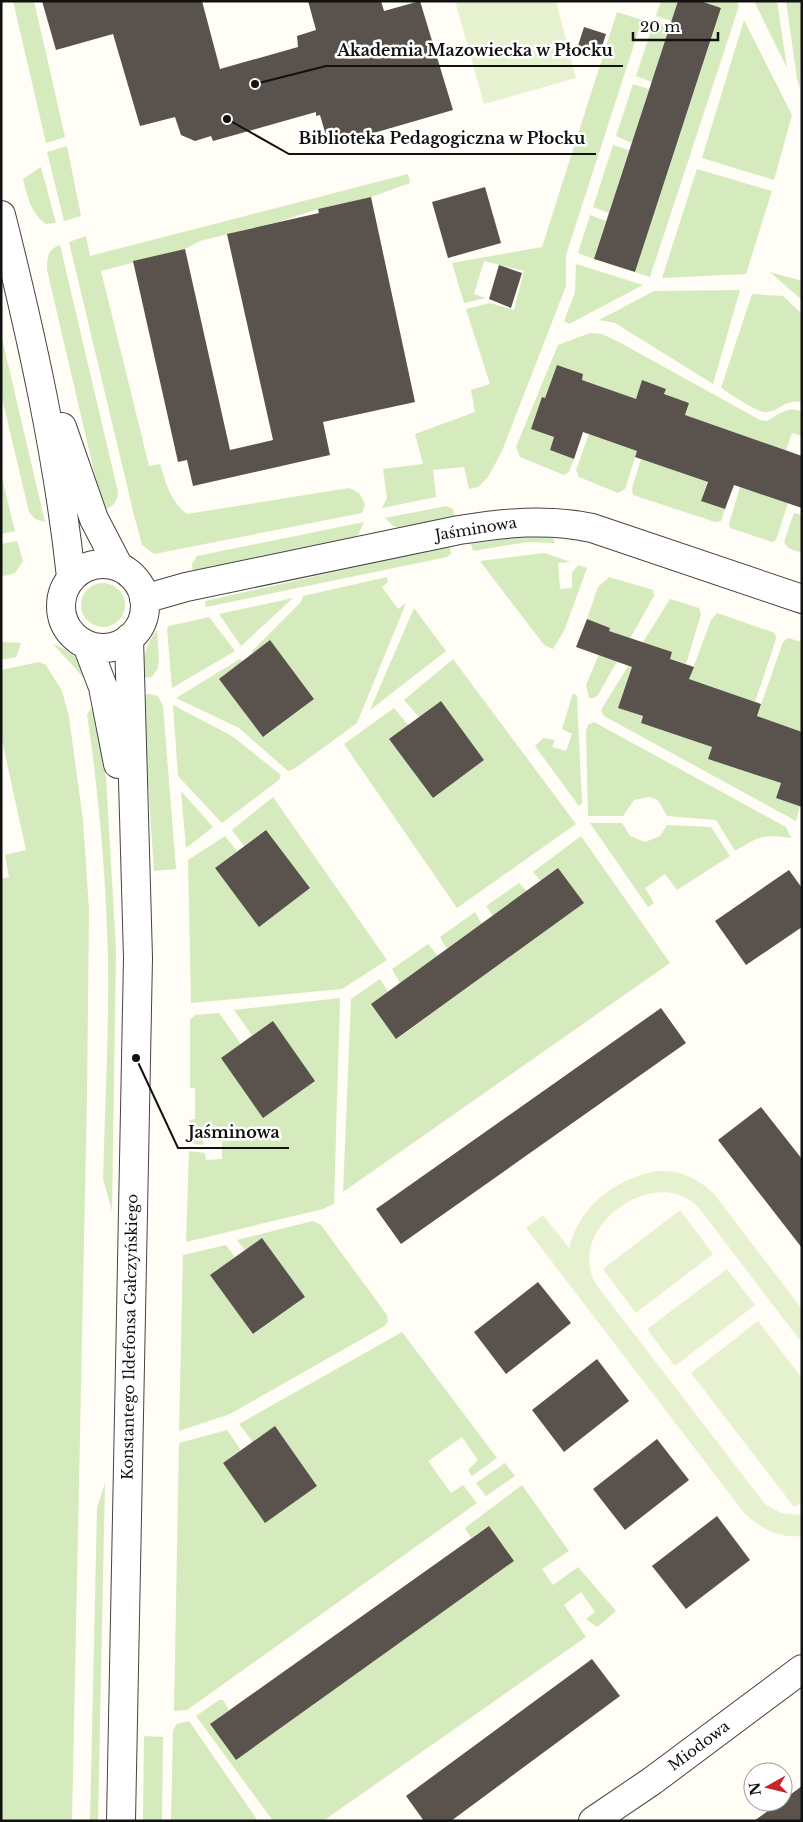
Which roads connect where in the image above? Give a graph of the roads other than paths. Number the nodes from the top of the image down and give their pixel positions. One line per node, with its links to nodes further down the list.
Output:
1 (1, 214): 2 (street)
2 (33, 346): 3 (street); 4 (street)
3 (119, 567): 4 (street); 5 (street)
4 (71, 577): 8 (street)
5 (144, 599): 6 (street, Jaśminowa); 7 (street)
6 (802, 599)
7 (129, 638): 8 (street); 9 (street, Konstantego Ildefonsa Gałczyńskiego)
8 (87, 645): 9 (street, Konstantego Ildefonsa Gałczyńskiego)
9 (134, 853): 11 (street, Konstantego Ildefonsa Gałczyńskiego)
10 (802, 1669): 12 (street, Miodowa)
11 (121, 1821)
12 (593, 1821)

